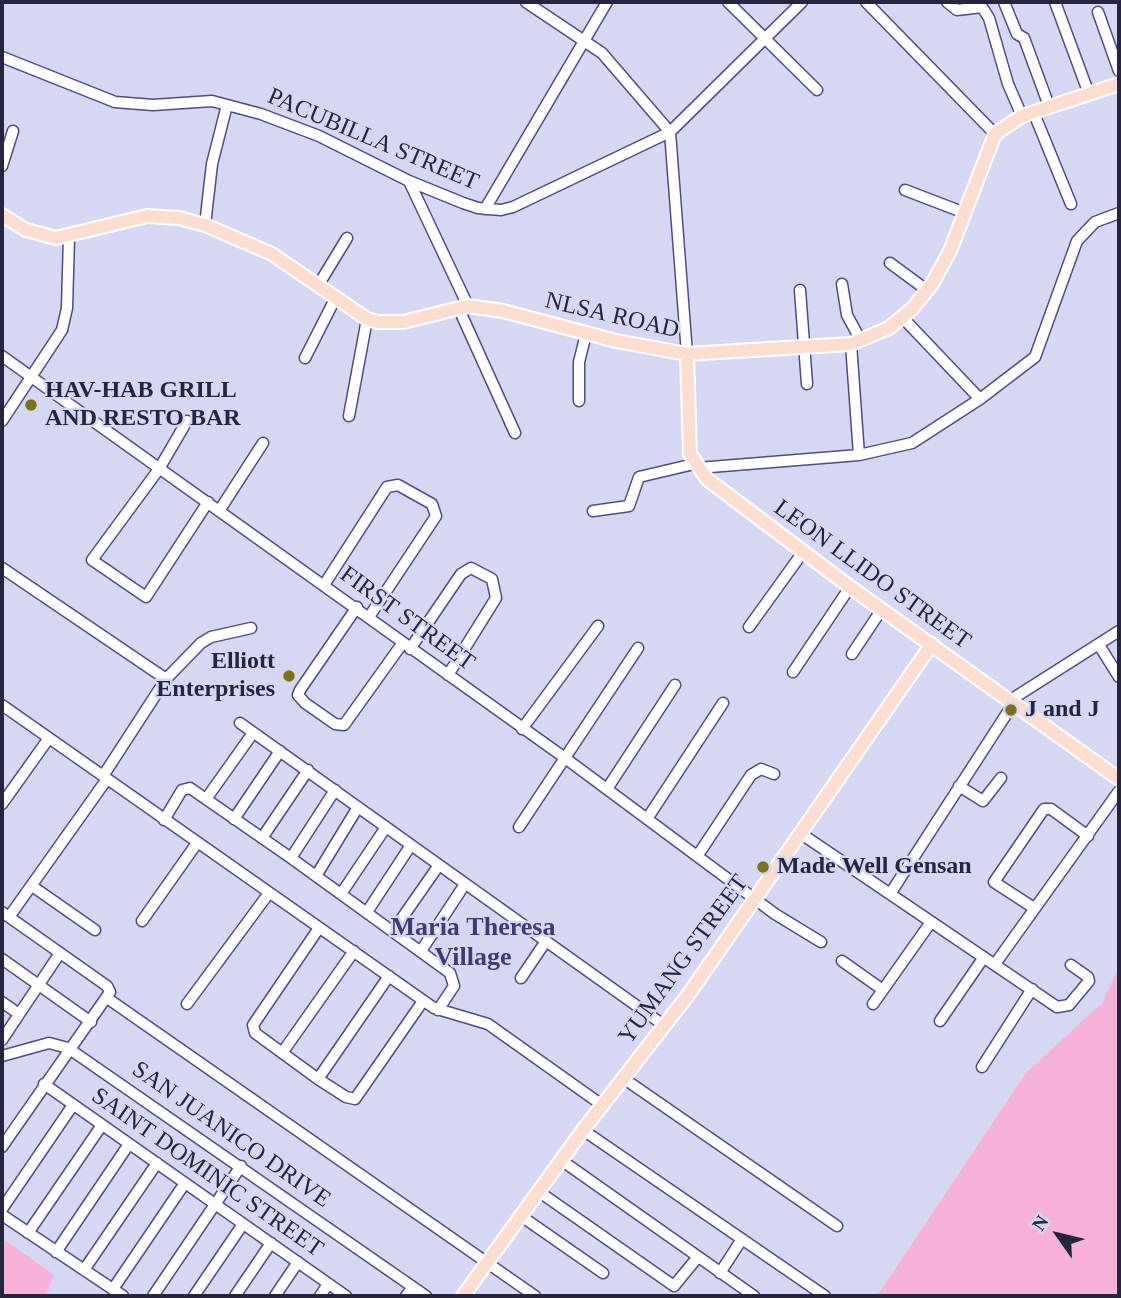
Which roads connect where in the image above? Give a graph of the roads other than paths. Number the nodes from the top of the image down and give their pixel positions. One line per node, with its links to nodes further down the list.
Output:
1 (526, 2): 11 (street)
2 (607, 2): 11 (street)
3 (728, 2): 10 (street)
4 (802, 2): 10 (street)
5 (866, 2): 22 (street)
6 (947, 2): 19 (street)
7 (1004, 2): 18 (street)
8 (1055, 2): 16 (street)
9 (1098, 12): 13 (street)
10 (764, 39): 15 (street); 21 (street)
11 (586, 41): 21 (street); 27 (street)
12 (2, 57): 17 (street, PACUBILLA STREET)
13 (1119, 71)
14 (1119, 85): 16 (main road)
15 (817, 90)
16 (1089, 94): 18 (main road)
17 (227, 105): 24 (street, PACUBILLA STREET); 31 (street)
18 (1049, 106): 19 (main road)
19 (1028, 113): 22 (main road); 26 (street)
20 (13, 131): 23 (street)
21 (670, 132): 27 (street); 46 (street)
22 (995, 134): 28 (main road, NLSA ROAD)
23 (2, 166)
24 (409, 181): 27 (street, PACUBILLA STREET); 40 (street)
25 (905, 190): 28 (street)
26 (1071, 204)
27 (485, 209)
28 (965, 213): 38 (main road, NLSA ROAD)
29 (1119, 213): 51 (street)
30 (2, 215): 32 (main road)
31 (205, 225): 32 (main road); 35 (main road)
32 (69, 237): 49 (street)
33 (347, 238): 35 (street)
34 (890, 263): 38 (street)
35 (319, 284): 39 (main road)
36 (842, 284): 44 (street)
37 (800, 290): 45 (street)
38 (928, 290): 41 (main road, NLSA ROAD)
39 (336, 297): 42 (main road); 48 (street)
40 (463, 307): 42 (main road, NLSA ROAD); 43 (main road, NLSA ROAD); 56 (street)
41 (903, 318): 44 (main road, NLSA ROAD); 51 (street)
42 (367, 319): 53 (street)
43 (586, 334): 46 (main road, NLSA ROAD); 52 (street)
44 (856, 343): 45 (main road, NLSA ROAD); 58 (street)
45 (805, 346): 46 (main road, NLSA ROAD); 50 (street)
46 (687, 354): 59 (main road)
47 (2, 356): 49 (street, FIRST STREET)
48 (304, 358)
49 (32, 376): 54 (street); 60 (street, FIRST STREET)
50 (807, 384)
51 (980, 399): 58 (street)
52 (579, 401)
53 (349, 416)
54 (2, 421)
55 (187, 421): 60 (street)
56 (515, 433)
57 (262, 443): 62 (street)
58 (859, 455): 59 (street)
59 (696, 466): 63 (street); 64 (main road, LEON LLIDO STREET)
60 (159, 470): 61 (street, FIRST STREET); 61 (street)
61 (208, 502): 62 (street, FIRST STREET)
62 (219, 510): 66 (street, FIRST STREET)
63 (593, 511)
64 (803, 552): 67 (main road, LEON LLIDO STREET); 72 (street)
65 (2, 568): 83 (street)
66 (324, 585): 68 (street, FIRST STREET); 70 (street)
67 (850, 587): 69 (main road, LEON LLIDO STREET); 80 (street)
68 (357, 607): 70 (street, FIRST STREET); 77 (street)
69 (882, 610): 75 (main road, LEON LLIDO STREET); 79 (street)
70 (369, 617): 77 (street, FIRST STREET)
71 (598, 626): 89 (street)
72 (749, 627)
73 (251, 628): 83 (street)
74 (1119, 631): 76 (street)
75 (932, 645): 85 (main road, LEON LLIDO STREET); 111 (main road, YUMANG STREET)
76 (1099, 645): 82 (street); 85 (street)
77 (406, 647): 81 (street, FIRST STREET); 81 (street)
78 (638, 648): 93 (street)
79 (852, 654)
80 (793, 672)
81 (447, 675): 89 (street, FIRST STREET)
82 (1119, 677)
83 (166, 679): 96 (street)
84 (674, 685): 100 (street)
85 (1011, 702): 98 (main road, LEON LLIDO STREET); 99 (street)
86 (723, 704): 107 (street)
87 (2, 705): 91 (street)
88 (240, 723): 90 (street)
89 (522, 729): 93 (street, FIRST STREET)
90 (253, 733): 92 (street); 103 (street)
91 (49, 738): 96 (street); 104 (street)
92 (280, 751): 94 (street); 106 (street)
93 (565, 758): 100 (street, FIRST STREET); 110 (street)
94 (308, 770): 101 (street); 113 (street)
95 (774, 774): 116 (street)
96 (105, 778): 108 (street); 121 (street)
97 (1002, 778): 99 (street)
98 (1119, 779)
99 (959, 786): 124 (street)
100 (607, 789): 107 (street, FIRST STREET)
101 (335, 790): 105 (street); 117 (street)
102 (1119, 791): 112 (street)
103 (206, 799): 106 (street); 108 (street)
104 (2, 804)
105 (358, 807): 109 (street); 119 (street)
106 (234, 819): 113 (street)
107 (647, 819): 116 (street, FIRST STREET)
108 (164, 820): 114 (street)
109 (386, 827): 115 (street); 123 (street)
110 (520, 827)
111 (800, 834): 124 (street); 125 (main road, YUMANG STREET)
112 (1088, 836): 126 (street); 126 (street)
113 (262, 838): 117 (street)
114 (197, 843): 122 (street); 129 (street)
115 (411, 845): 118 (street); 127 (street)
116 (698, 855): 125 (street, FIRST STREET)
117 (291, 858): 119 (street)
118 (439, 865): 120 (street); 133 (street)
119 (316, 876): 123 (street)
120 (465, 884): 134 (street); 137 (street)
121 (32, 886): 128 (street); 132 (street)
122 (268, 893): 131 (street); 152 (street)
123 (341, 894): 127 (street)
124 (890, 894): 130 (street)
125 (755, 900): 135 (street, FIRST STREET); 158 (main road, YUMANG STREET)
126 (1034, 908): 142 (street)
127 (367, 912): 133 (street)
128 (5, 914): 138 (street)
129 (142, 921)
130 (931, 922): 139 (street); 148 (street)
131 (319, 928): 136 (street); 161 (street)
132 (95, 930)
133 (393, 931): 137 (street)
134 (546, 941): 145 (street); 158 (street)
135 (821, 942)
136 (354, 951): 144 (street); 161 (street)
137 (421, 951): 154 (street)
138 (60, 953): 146 (street); 149 (street)
139 (984, 957): 142 (street); 156 (street)
140 (2, 959): 146 (street)
141 (842, 961): 148 (street)
142 (995, 964): 147 (street)
143 (1071, 965): 147 (street)
144 (389, 976): 150 (street); 165 (street)
145 (521, 978)
146 (39, 985): 155 (street); 157 (street)
147 (1032, 989): 163 (street)
148 (883, 990): 153 (street)
149 (107, 998): 157 (street); 190 (street)
150 (423, 1001): 154 (street); 165 (street)
151 (2, 1002): 155 (street)
152 (187, 1004)
153 (873, 1004)
154 (438, 1010): 168 (street)
155 (19, 1014): 159 (street)
156 (940, 1021)
157 (91, 1022): 160 (street)
158 (665, 1026): 164 (main road, YUMANG STREET)
159 (2, 1040)
160 (68, 1048): 162 (street); 166 (street); 175 (street, SAN JUANICO DRIVE)
161 (282, 1052): 165 (street)
162 (2, 1056)
163 (982, 1067)
164 (623, 1078): 168 (main road, YUMANG STREET); 183 (street)
165 (318, 1079)
166 (44, 1084): 167 (street, SAINT DOMINIC STREET); 172 (street)
167 (73, 1105): 169 (street, SAINT DOMINIC STREET); 179 (street)
168 (602, 1105): 170 (main road, YUMANG STREET)
169 (102, 1125): 171 (street, SAINT DOMINIC STREET); 184 (street)
170 (583, 1130): 173 (main road, YUMANG STREET); 185 (street)
171 (130, 1144): 174 (street, SAINT DOMINIC STREET); 187 (street)
172 (2, 1147)
173 (561, 1160): 177 (main road, YUMANG STREET); 188 (street)
174 (157, 1163): 176 (street, SAINT DOMINIC STREET); 191 (street)
175 (241, 1166): 178 (street); 197 (street, SAN JUANICO DRIVE)
176 (185, 1183): 178 (street, SAINT DOMINIC STREET); 196 (street)
177 (538, 1191): 181 (main road, YUMANG STREET); 188 (street)
178 (214, 1204): 182 (street, SAINT DOMINIC STREET); 199 (street)
179 (2, 1209)
180 (2, 1215): 184 (street)
181 (521, 1216): 190 (main road, YUMANG STREET); 192 (street)
182 (243, 1224): 186 (street, SAINT DOMINIC STREET); 200 (street)
183 (837, 1226)
184 (28, 1233): 187 (street)
185 (742, 1239): 193 (street); 210 (street)
186 (271, 1243): 189 (street, SAINT DOMINIC STREET); 201 (street)
187 (56, 1252): 191 (street)
188 (697, 1258): 193 (street)
189 (298, 1262): 194 (street, SAINT DOMINIC STREET); 202 (street)
190 (488, 1262): 195 (street); 206 (main road, YUMANG STREET)
191 (84, 1270): 196 (street)
192 (603, 1273)
193 (720, 1273): 209 (street)
194 (328, 1284): 203 (street); 204 (street, SAINT DOMINIC STREET)
195 (522, 1286): 207 (street); 208 (street)
196 (113, 1290): 198 (street)
197 (410, 1292): 205 (street, SAN JUANICO DRIVE)
198 (123, 1296)
199 (153, 1296)
200 (194, 1296)
201 (235, 1296)
202 (275, 1296)
203 (320, 1296)
204 (346, 1296)
205 (426, 1296)
206 (463, 1296)
207 (514, 1296)
208 (536, 1296)
209 (754, 1296)
210 (825, 1296)

